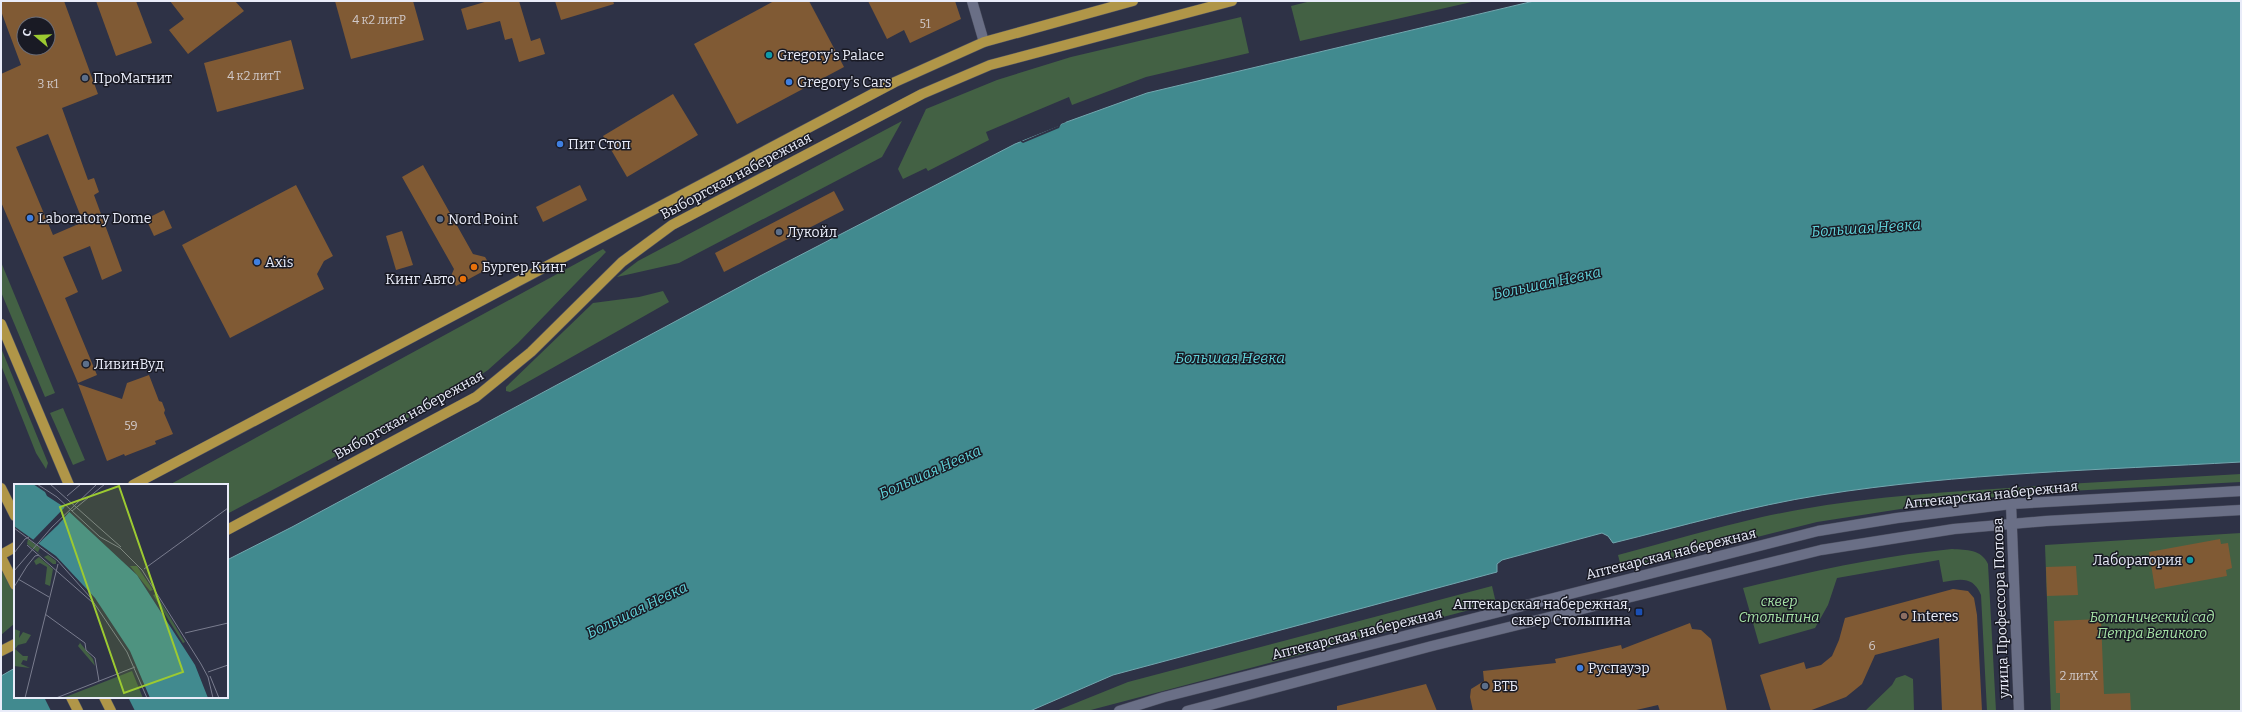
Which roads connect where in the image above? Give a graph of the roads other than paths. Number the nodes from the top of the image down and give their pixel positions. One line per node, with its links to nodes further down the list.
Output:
1 (972, 1): 4 (street)
2 (1133, 1): 4 (main road, Выборгская набережная)
3 (1232, 1): 14 (main road, Выборгская набережная)
4 (984, 42): 7 (main road, Выборгская набережная)
5 (1, 324): 6 (main road)
6 (70, 484)
7 (135, 484)
8 (1, 488): 12 (main road)
9 (2241, 491): 10 (street, Аптекарская набережная)
10 (2011, 504): 13 (street, улица Профессора Попова); 24 (street, Аптекарская набережная)
11 (2241, 510): 13 (street)
12 (14, 514)
13 (2012, 524): 25 (street); 26 (street, улица Профессора Попова)
14 (228, 529)
15 (14, 548): 16 (main road)
16 (1, 556): 17 (main road)
17 (14, 583)
18 (14, 644): 19 (main road)
19 (1, 651)
20 (72, 698): 22 (main road)
21 (104, 698): 23 (main road)
22 (78, 711)
23 (111, 711)
24 (1119, 711)
25 (1187, 711)
26 (2019, 711)

